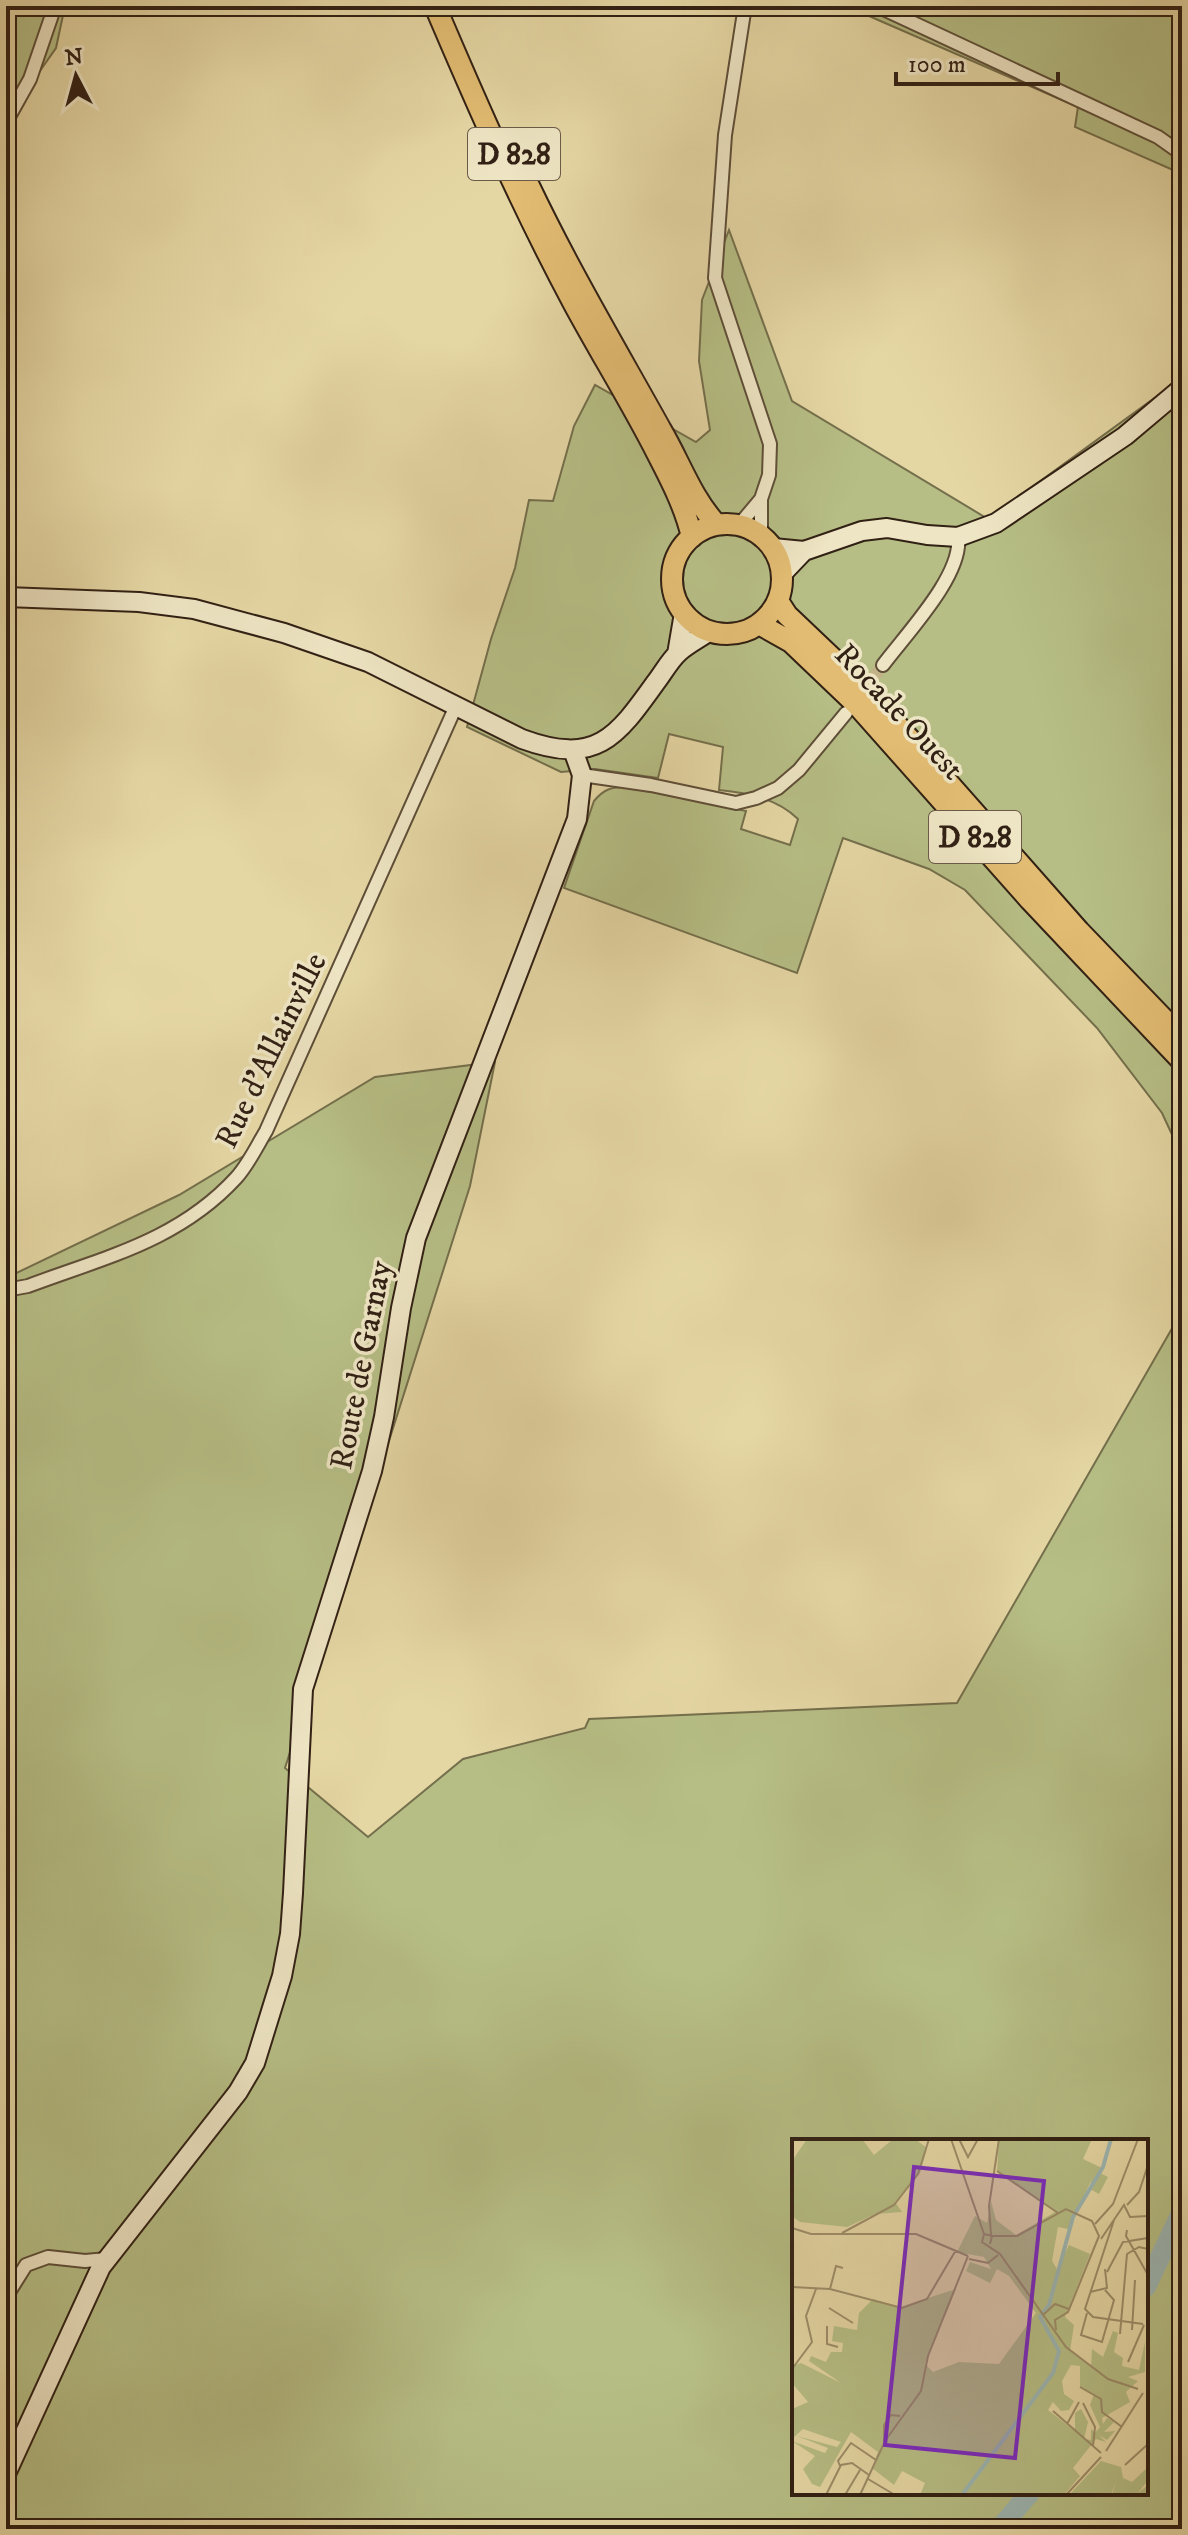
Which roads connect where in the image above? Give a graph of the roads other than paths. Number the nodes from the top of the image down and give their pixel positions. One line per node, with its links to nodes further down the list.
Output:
1 (55, 6): 6 (street)
2 (435, 6): 12 (main road, D 828)
3 (450, 6): 10 (main road, D 828)
4 (745, 6): 9 (street)
5 (877, 6): 7 (street)
6 (6, 122)
7 (1182, 154)
8 (1182, 388): 13 (street)
9 (761, 499): 11 (street); 14 (street)
10 (717, 525): 11 (main road); 12 (main road)
11 (739, 525): 14 (main road)
12 (692, 537): 19 (main road)
13 (958, 537): 15 (street); 23 (street)
14 (767, 542): 15 (street); 16 (main road)
15 (804, 551): 16 (street)
16 (782, 574): 18 (main road)
17 (6, 597): 24 (street)
18 (778, 601): 20 (main road); 28 (main road, Rocade Ouest / D 828)
19 (684, 613): 21 (main road); 22 (street)
20 (759, 624): 21 (main road); 29 (main road, Rocade Ouest / D 828)
21 (710, 631): 22 (street)
22 (677, 654): 26 (street)
23 (883, 665)
24 (456, 706): 26 (street); 30 (street, Rue d'Allainville)
25 (846, 713): 27 (street)
26 (573, 750): 27 (street, Route de Garnay)
27 (582, 775): 31 (street, Route de Garnay)
28 (1182, 1038)
29 (1182, 1061)
30 (6, 1290)
31 (107, 2259): 32 (street); 33 (street, Route de Garnay)
32 (6, 2297)
33 (6, 2474)

